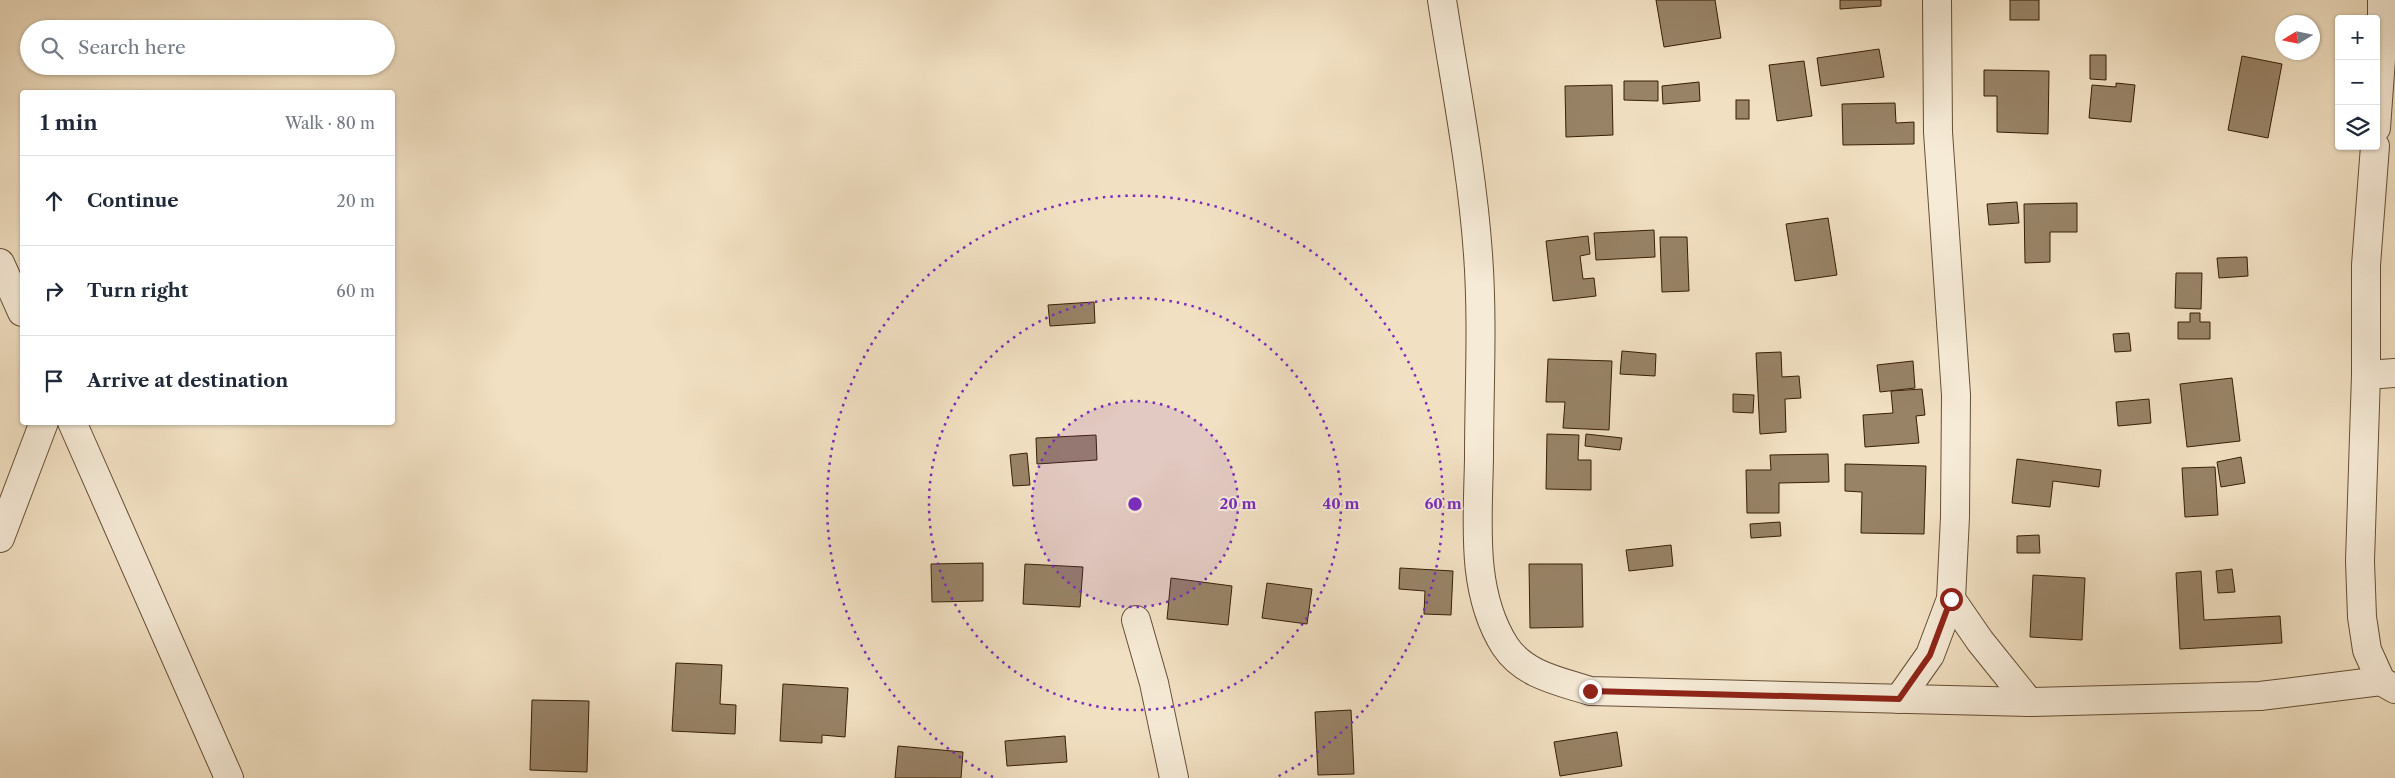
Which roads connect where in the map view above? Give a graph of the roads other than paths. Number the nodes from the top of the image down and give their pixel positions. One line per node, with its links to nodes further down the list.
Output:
1 (1442, 0): 16 (street)
2 (1937, 0): 13 (street)
3 (2382, 0): 4 (street)
4 (2378, 105)
5 (2375, 150): 9 (street)
6 (0, 263): 7 (street)
7 (20, 308)
8 (2395, 372): 9 (street)
9 (2366, 375): 15 (street)
10 (43, 425): 12 (street)
11 (73, 425): 18 (street)
12 (0, 538)
13 (1951, 599): 16 (street); 17 (street)
14 (1136, 620): 19 (street)
15 (2388, 685): 17 (street)
16 (1899, 699): 17 (street)
17 (2029, 702)
18 (229, 778)
19 (1174, 778)

